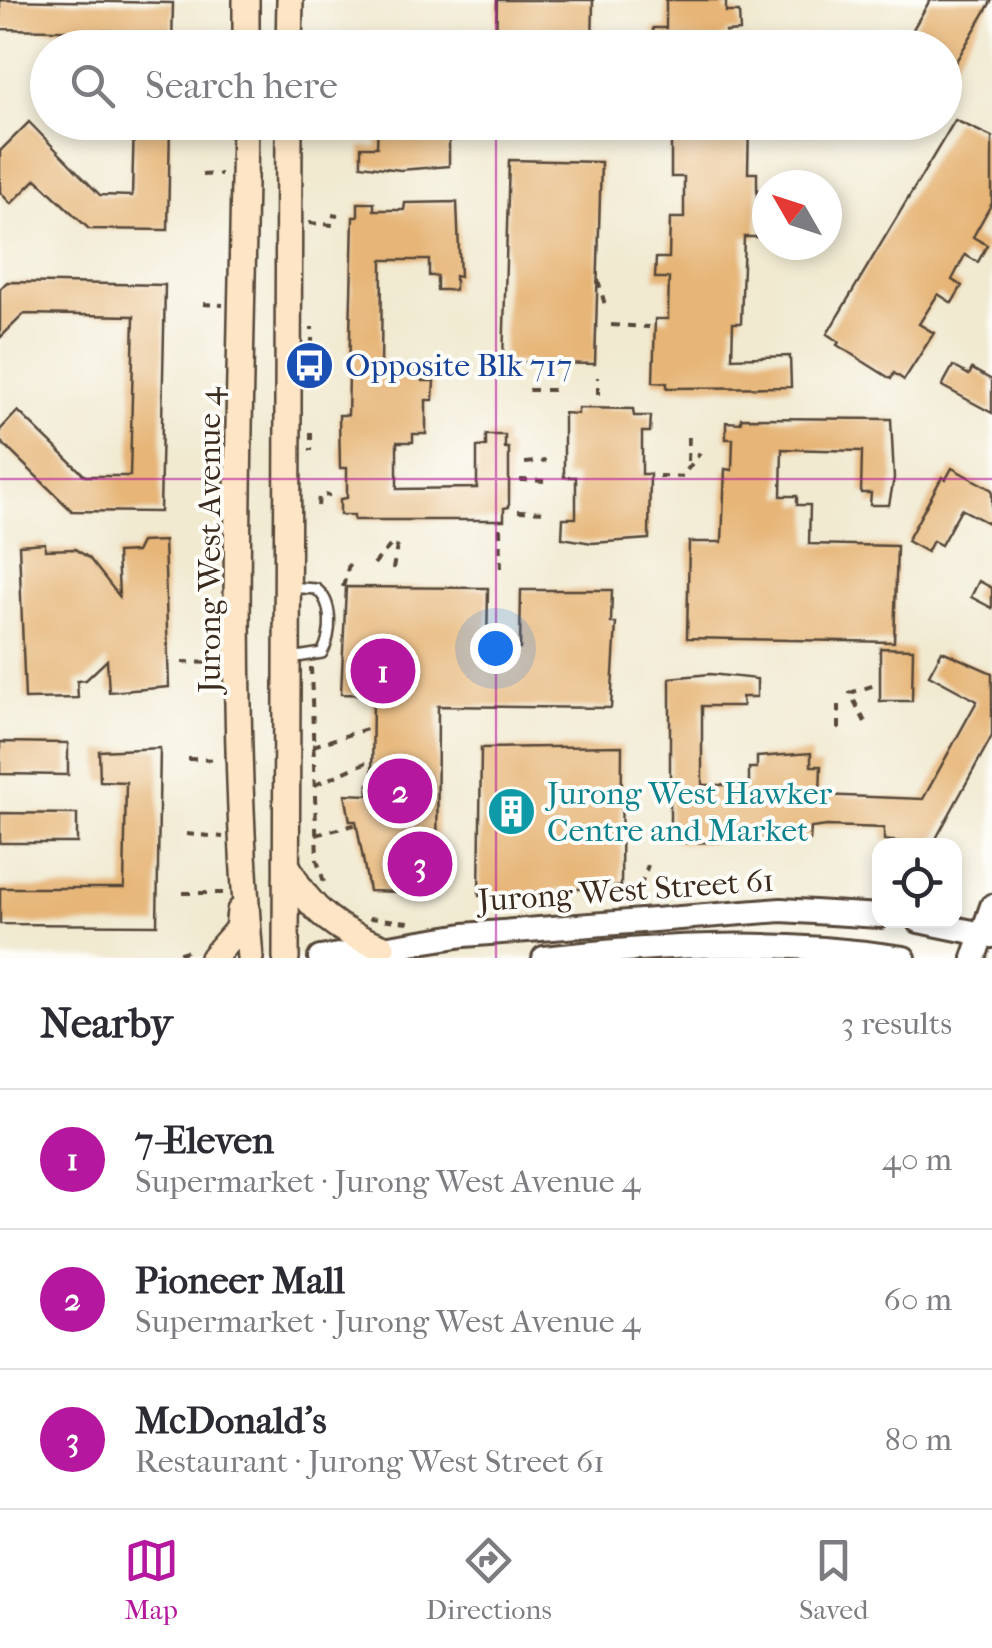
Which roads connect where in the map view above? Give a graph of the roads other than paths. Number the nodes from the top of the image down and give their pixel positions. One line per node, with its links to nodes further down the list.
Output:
1 (246, 0): 3 (main road)
2 (290, 0): 4 (main road)
3 (246, 30)
4 (289, 30)
5 (244, 140): 10 (main road, Jurong West Avenue 4)
6 (288, 140): 7 (main road)
7 (285, 587): 8 (main road); 8 (lane)
8 (298, 657): 9 (main road)
9 (287, 864): 15 (main road); 18 (main road)
10 (235, 890): 16 (main road); 17 (main road, Jurong West Avenue 4)
11 (992, 906): 14 (street)
12 (872, 916): 15 (street, Jurong West Street 61)
13 (955, 928): 14 (street)
14 (986, 935): 22 (street)
15 (382, 947): 19 (street, Jurong West Street 61)
16 (209, 948)
17 (250, 958)
18 (286, 958)
19 (320, 958)
20 (544, 958): 21 (street, Jurong West Street 61)
21 (904, 958)
22 (974, 958)

